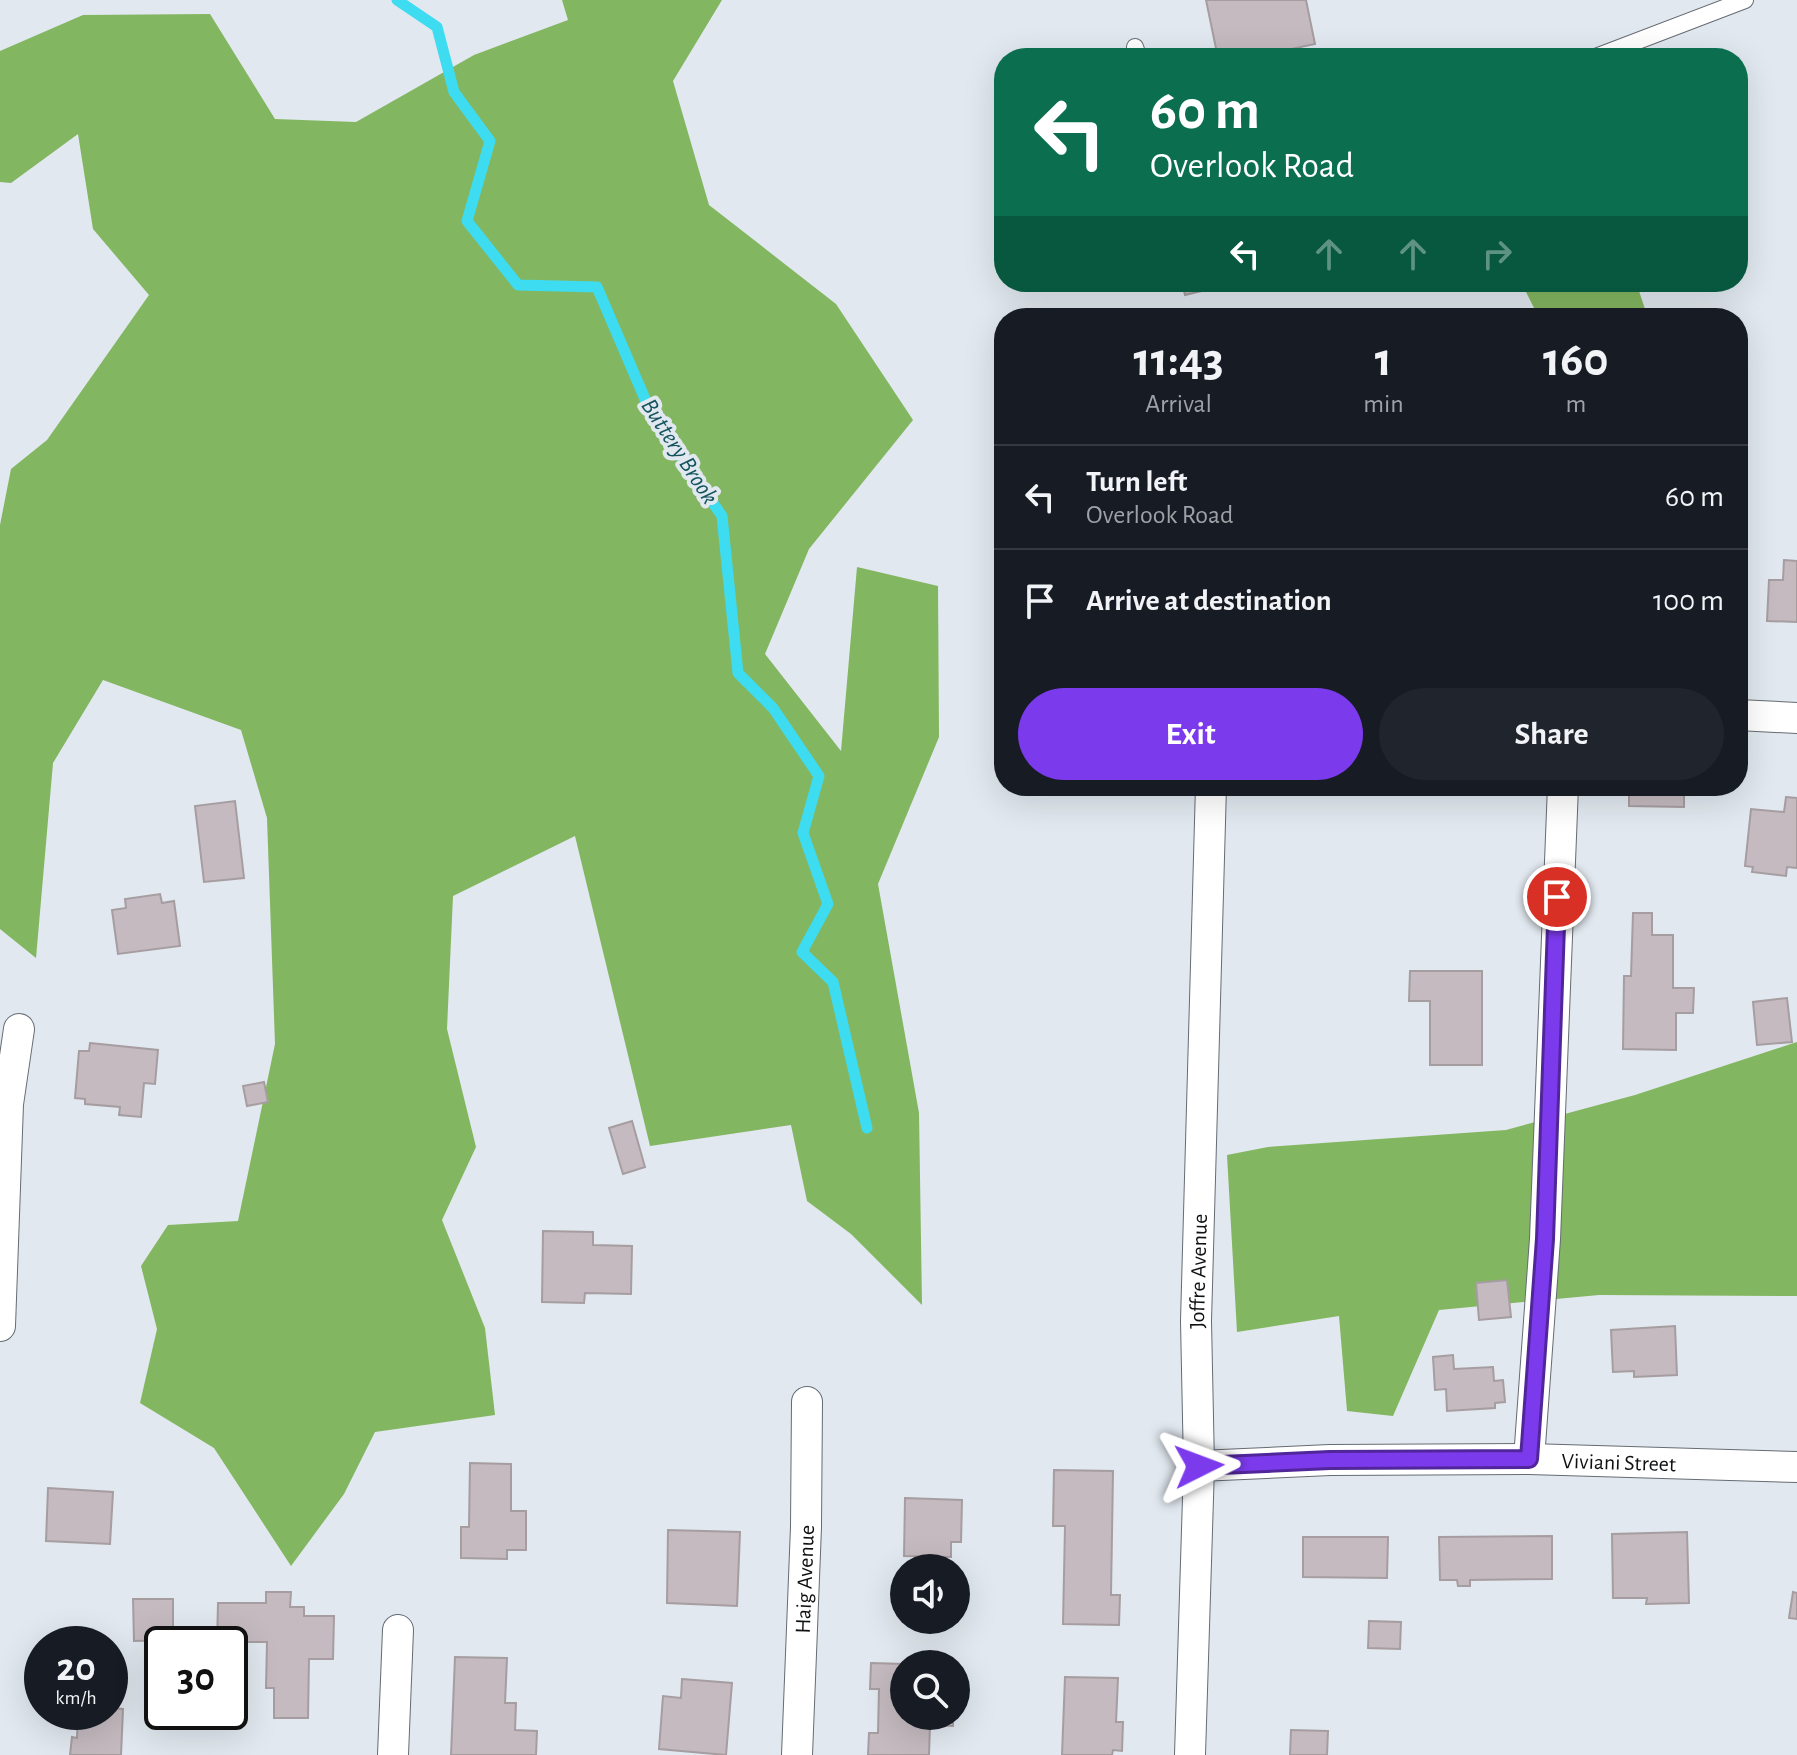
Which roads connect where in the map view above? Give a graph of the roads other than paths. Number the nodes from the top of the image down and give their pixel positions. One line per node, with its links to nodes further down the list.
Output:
1 (1745, 0): 2 (lane)
2 (1619, 48)
3 (1748, 716): 4 (street)
4 (1797, 718)
5 (1211, 796): 11 (street, Joffre Avenue)
6 (1563, 796): 10 (street)
7 (19, 1029): 8 (street)
8 (0, 1326)
9 (807, 1402): 15 (street, Haig Avenue)
10 (1529, 1459): 11 (street, Viviani Street); 12 (street, Viviani Street)
11 (1199, 1466): 16 (street, Joffre Avenue)
12 (1797, 1467)
13 (398, 1630): 14 (street)
14 (393, 1755)
15 (797, 1755)
16 (1190, 1755)

